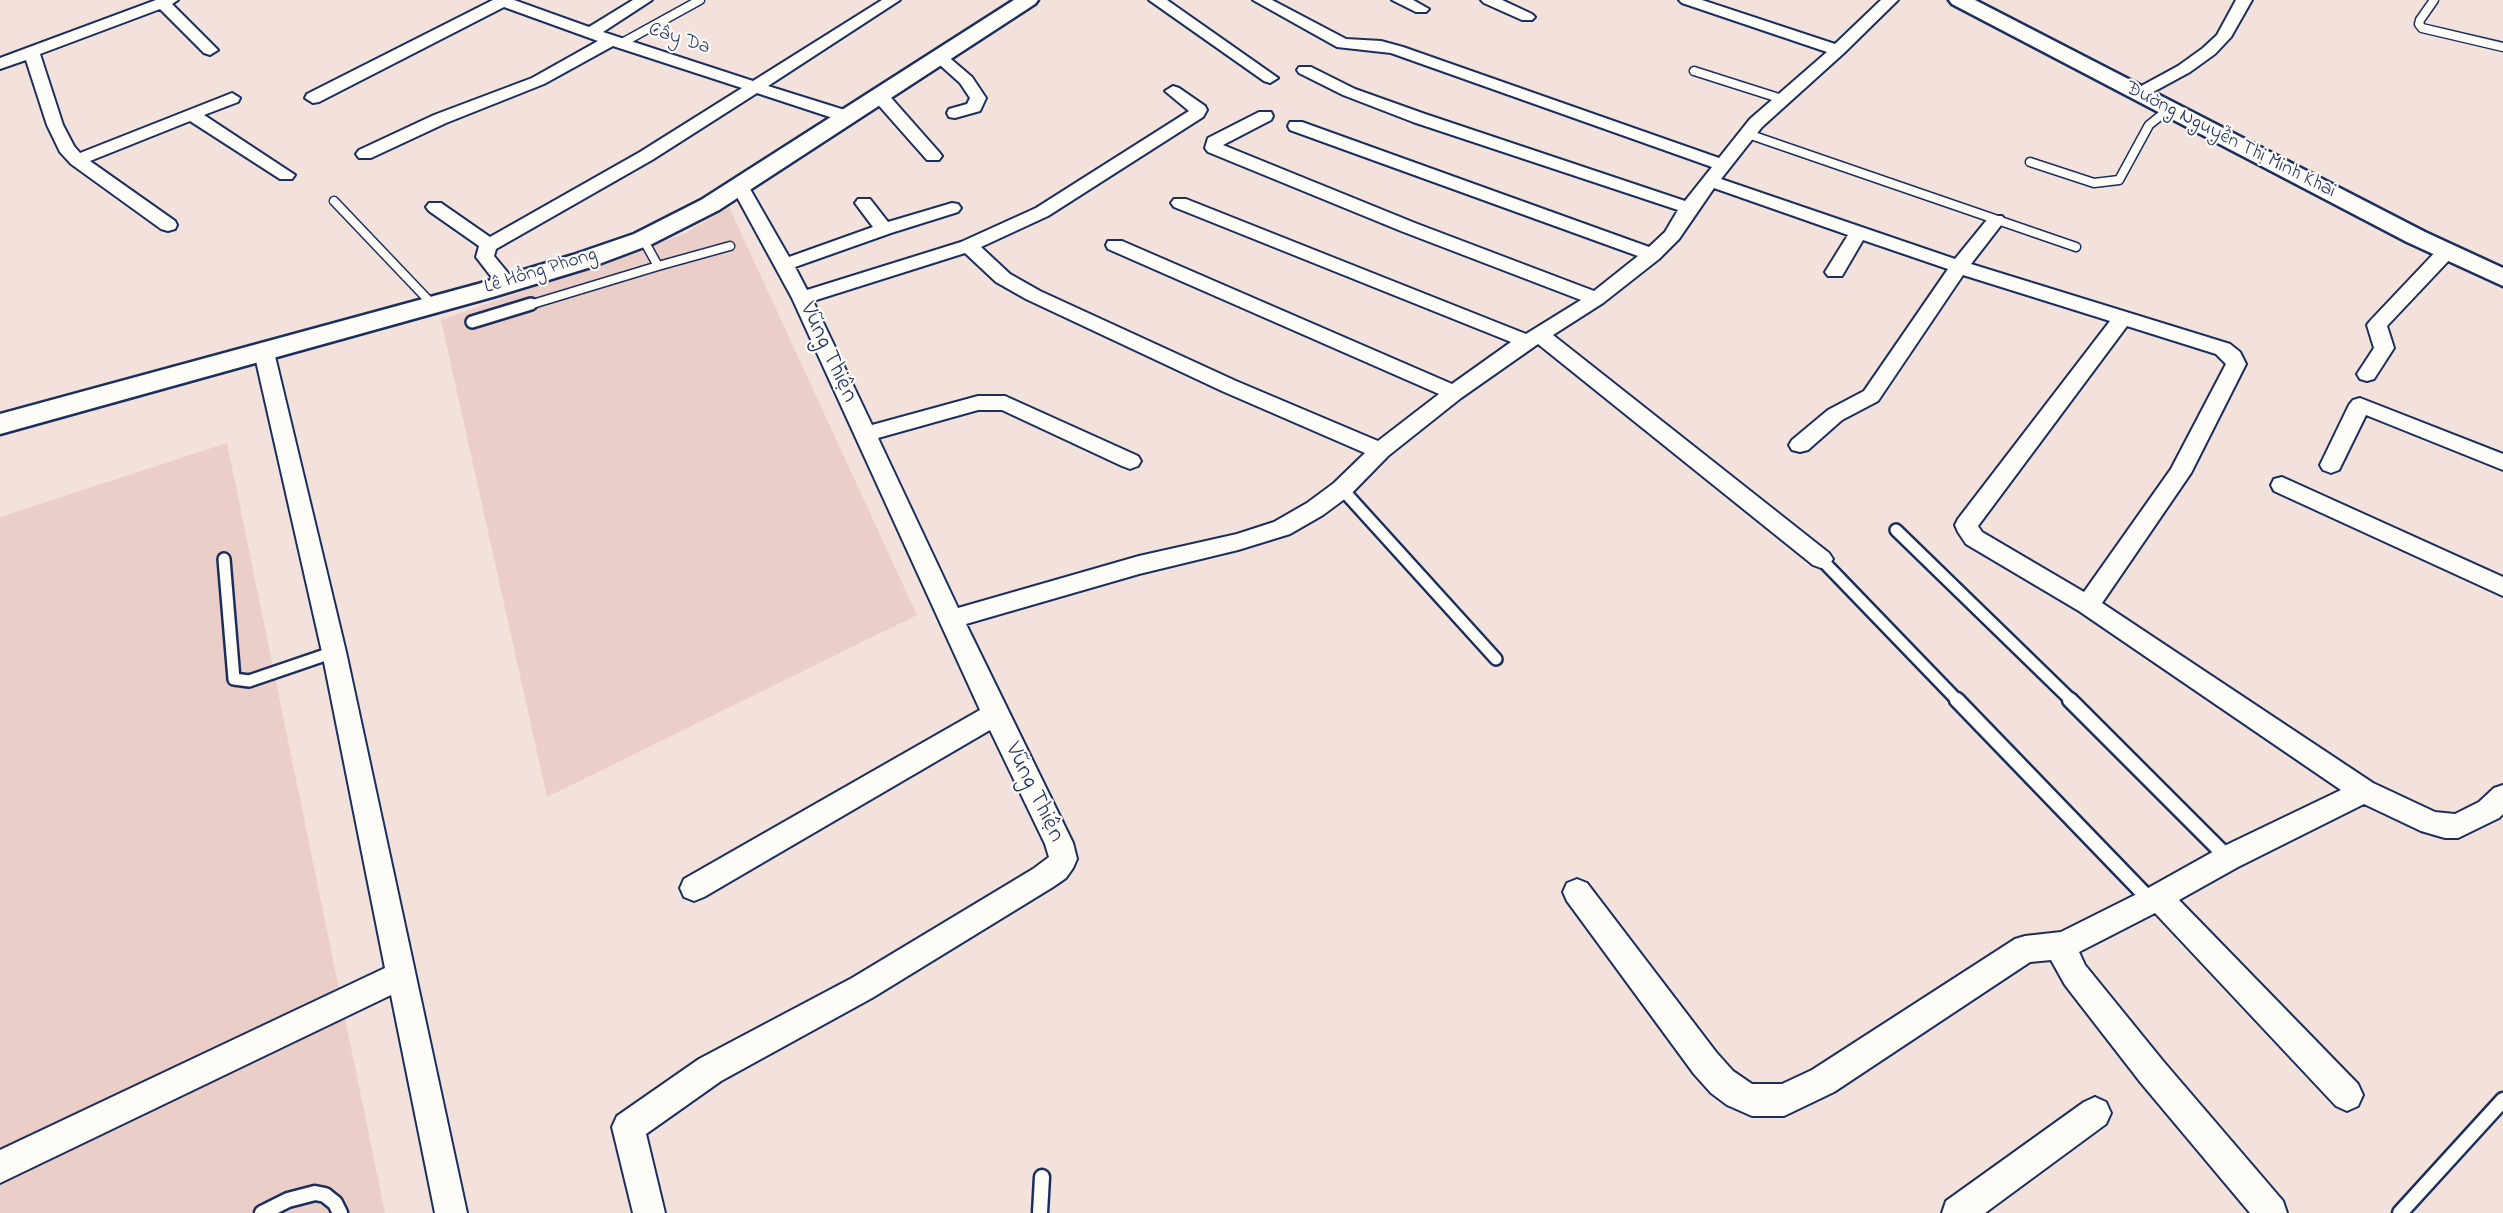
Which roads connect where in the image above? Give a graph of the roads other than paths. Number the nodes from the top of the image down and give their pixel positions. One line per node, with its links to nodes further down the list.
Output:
1 (501, 0): 18 (street, Cây Da); 34 (street)
2 (644, 0): 18 (street)
3 (700, 0): 19 (lane)
4 (892, 0): 29 (street)
5 (1028, 0): 24 (main road, Lê Hồng Phong)
6 (1157, 0): 28 (street)
7 (1261, 0): 47 (street)
8 (1400, 0): 16 (street)
9 (1489, 0): 17 (street)
10 (1687, 0): 22 (street)
11 (1959, 0): 31 (main road, Đường Nguyễn Thị Minh Khai)
12 (2244, 0): 31 (street)
13 (2434, 0): 20 (lane)
14 (1885, 1): 22 (street)
15 (166, 2): 21 (street); 23 (street)
16 (1421, 9)
17 (1527, 17)
18 (590, 33): 19 (street, Cây Da)
19 (617, 41): 29 (street, Cây Da); 43 (street)
20 (2503, 47)
21 (210, 50)
22 (1838, 50): 35 (street)
23 (32, 53): 25 (street); 45 (street)
24 (939, 57): 32 (main road, Lê Hồng Phong); 37 (street)
25 (0, 64)
26 (1305, 70): 56 (street)
27 (1694, 71): 35 (lane)
28 (1270, 78)
29 (758, 87): 39 (street, Cây Da); 62 (street)
30 (1173, 92): 65 (street)
31 (2138, 94): 36 (main road, Đường Nguyễn Thị Minh Khai)
32 (880, 96): 39 (main road, Lê Hồng Phong); 44 (street)
33 (232, 98): 38 (street)
34 (313, 98)
35 (1782, 99): 42 (street)
36 (2169, 109): 46 (lane); 67 (main road, Đường Nguyễn Thị Minh Khai)
37 (955, 113)
38 (192, 115): 45 (street); 48 (street)
39 (845, 116): 50 (main road, Lê Hồng Phong)
40 (1265, 116): 76 (street)
41 (1296, 126): 68 (street)
42 (1748, 134): 47 (street); 57 (lane)
43 (365, 154)
44 (933, 156)
45 (77, 160): 58 (street)
46 (2030, 162)
47 (1723, 165): 49 (street)
48 (286, 175)
49 (1710, 181): 56 (street); 60 (street)
50 (740, 186): 61 (main road, Lê Hồng Phong); 69 (street, Vũng Thiện)
51 (334, 201): 77 (lane)
52 (864, 203): 59 (street)
53 (1179, 203): 80 (street)
54 (435, 207): 62 (street)
55 (952, 208): 59 (street)
56 (1689, 208): 68 (street)
57 (1996, 220): 66 (lane); 71 (street)
58 (168, 225)
59 (884, 229): 69 (street)
60 (1858, 233): 71 (street); 72 (street)
61 (643, 238): 70 (lane); 74 (main road, Lê Hồng Phong)
62 (489, 245): 74 (street)
63 (1115, 245): 83 (street)
64 (730, 246): 70 (lane)
65 (968, 246): 75 (street); 87 (street)
66 (2076, 247)
67 (2447, 251): 73 (main road, Đường Nguyễn Thị Minh Khai); 82 (street)
68 (1652, 255): 76 (street)
69 (783, 265): 75 (street, Vũng Thiện)
70 (658, 266): 79 (lane)
71 (1959, 267): 78 (street); 86 (street)
72 (1835, 272)
73 (2503, 278)
74 (507, 284): 77 (main road, Lê Hồng Phong)
75 (802, 298): 85 (street, Vũng Thiện)
76 (1596, 299): 80 (street)
77 (434, 305): 81 (main road, Lê Hồng Phong)
78 (2122, 319): 97 (street); 97 (street)
79 (472, 322)
80 (1533, 338): 83 (street); 95 (street)
81 (264, 352): 84 (main road, Lê Hồng Phong); 99 (street)
82 (2367, 374)
83 (1454, 393): 87 (street)
84 (0, 424)
85 (866, 434): 88 (street); 98 (street, Vũng Thiện)
86 (1800, 445)
87 (1380, 451): 92 (street)
88 (1130, 461)
89 (2503, 462): 90 (street)
90 (2331, 465)
91 (2282, 485): 96 (street)
92 (1341, 489): 98 (street); 100 (lane)
93 (1896, 530): 104 (lane)
94 (224, 559): 99 (lane)
95 (1821, 559): 107 (lane)
96 (2503, 587)
97 (2087, 605): 102 (street)
98 (952, 619): 101 (street, Vũng Thiện)
99 (334, 652): 109 (street)
100 (1496, 659)
101 (996, 714): 105 (street); 119 (street, Vũng Thiện)
102 (2364, 790): 103 (street); 104 (street)
103 (2503, 796)
104 (2229, 858): 107 (street)
105 (694, 888)
106 (1577, 892): 108 (street)
107 (2155, 899): 108 (street); 110 (street)
108 (2064, 945): 115 (street)
109 (400, 976): 113 (street); 118 (street)
110 (2347, 1095)
111 (2503, 1100): 122 (lane)
112 (2094, 1113): 121 (street)
113 (0, 1167)
114 (1041, 1177): 120 (lane)
115 (2268, 1212)
116 (262, 1213): 117 (lane)
117 (340, 1213)
118 (450, 1213)
119 (650, 1213)
120 (1040, 1213)
121 (1958, 1213)
122 (2400, 1213)

